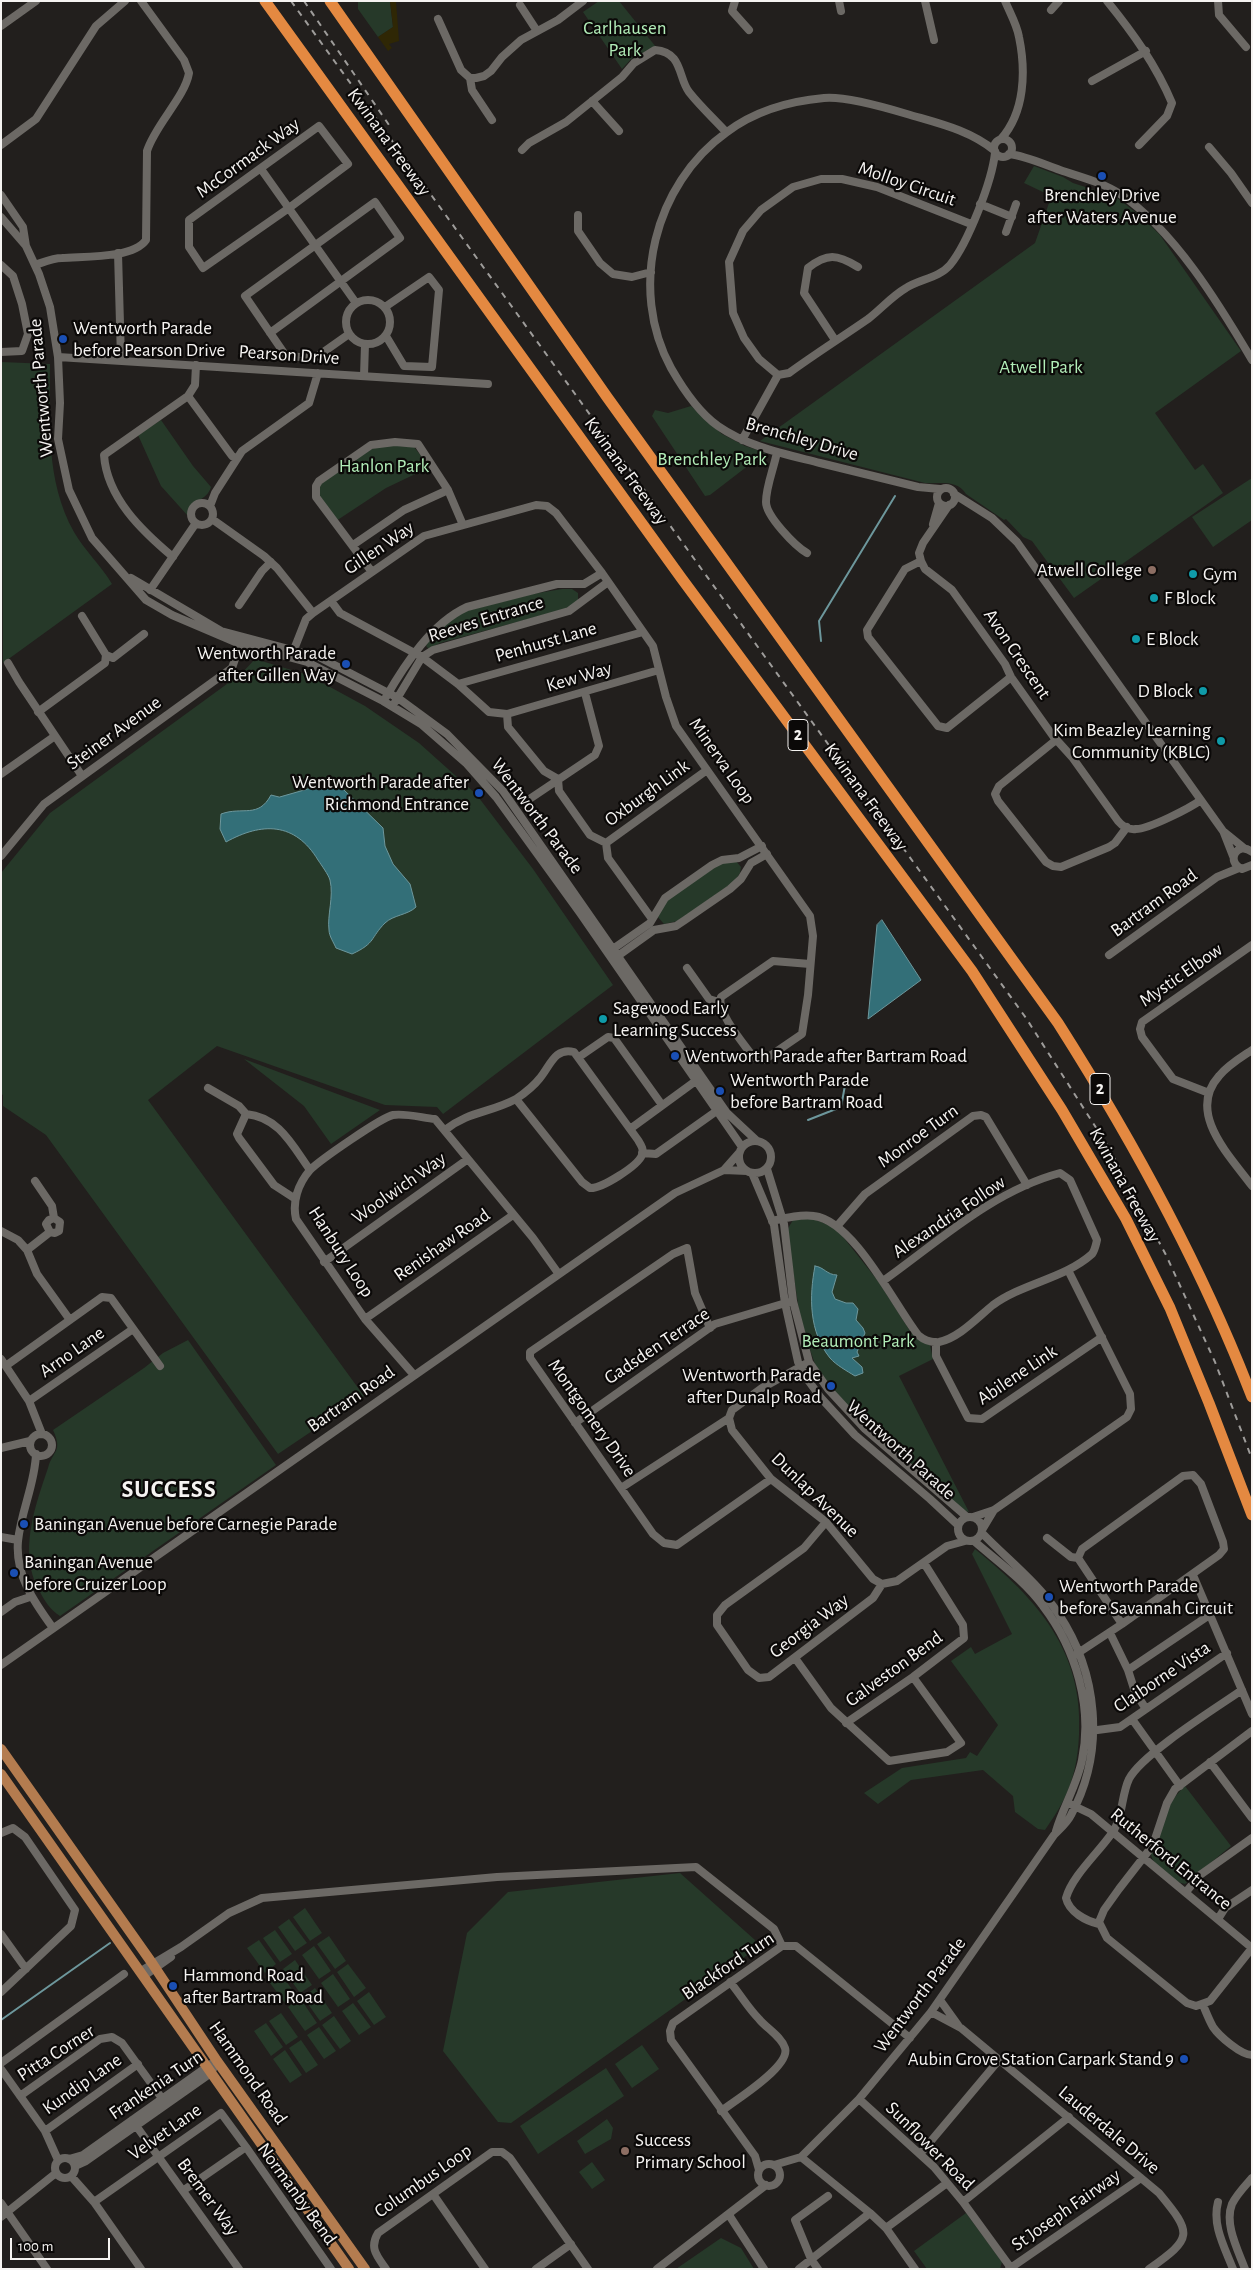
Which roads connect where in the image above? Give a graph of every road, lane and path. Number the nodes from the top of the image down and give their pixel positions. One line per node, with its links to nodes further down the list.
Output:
1 (36, 1): 18 (street)
2 (125, 1): 35 (street)
3 (141, 1): 55 (street)
4 (265, 1): 217 (highway, Kwinana Freeway / 2)
5 (330, 1): 202 (highway, Kwinana Freeway / 2)
6 (583, 1): 20 (street)
7 (735, 1): 19 (street)
8 (838, 1): 16 (street)
9 (924, 1): 21 (street)
10 (1005, 1): 28 (street)
11 (1059, 1): 15 (street)
12 (1107, 1): 23 (street)
13 (1218, 1): 22 (street)
14 (520, 5): 20 (street)
15 (1051, 10)
16 (841, 11)
17 (438, 19): 24 (street)
18 (1, 26)
19 (749, 30)
20 (536, 31): 24 (street)
21 (934, 40)
22 (1246, 47)
23 (1146, 51): 25 (street); 34 (street)
24 (470, 78): 27 (street)
25 (1092, 81)
26 (592, 100): 29 (street); 30 (street); 37 (street)
27 (492, 120)
28 (1010, 129): 32 (street); 33 (street)
29 (619, 131)
30 (726, 132): 31 (street, Brenchley Drive); 59 (street, Brenchley Drive)
31 (983, 141): 32 (street, Brenchley Drive); 38 (street, Brenchley Drive)
32 (999, 141): 33 (street, Brenchley Drive); 38 (street, Molloy Circuit)
33 (1011, 144): 39 (street); 40 (street)
34 (1139, 145)
35 (3, 146)
36 (1209, 147): 44 (street)
37 (522, 150)
38 (995, 152): 39 (street); 41 (street, Molloy Circuit)
39 (1007, 155): 40 (street); 41 (street, Molloy Circuit)
40 (1022, 156): 71 (street)
41 (994, 168): 45 (street, Molloy Circuit)
42 (261, 169): 47 (street); 47 (street, McCormack Way); 47 (street, McCormack Way)
43 (1, 195): 54 (street, Wentworth Parade)
44 (1252, 203)
45 (980, 204): 50 (street); 51 (street, Molloy Circuit)
46 (1016, 204): 50 (street)
47 (289, 208): 53 (street)
48 (578, 215): 59 (street)
49 (1, 217): 54 (street, Wentworth Parade)
50 (1012, 217): 52 (street)
51 (971, 224): 66 (street, Molloy Circuit); 74 (street, Molloy Circuit)
52 (1006, 232)
53 (315, 244): 60 (street); 60 (street); 63 (street)
54 (26, 246): 57 (street, Wentworth Parade)
55 (118, 253): 57 (street); 70 (street)
56 (1, 265): 68 (street)
57 (35, 265): 69 (street, Wentworth Parade)
58 (858, 267): 66 (street)
59 (650, 272): 78 (street, Brenchley Drive)
60 (341, 282): 61 (street); 63 (street)
61 (356, 303): 62 (street); 64 (street)
62 (385, 307): 65 (street); 65 (street)
63 (270, 333): 64 (street)
64 (349, 334): 67 (street)
65 (386, 336): 67 (street)
66 (835, 340): 74 (street, Molloy Circuit)
67 (365, 344): 75 (street)
68 (1, 352)
69 (58, 357): 70 (street, Pearson Drive); 101 (street, Wentworth Parade)
70 (121, 359): 72 (street, Pearson Drive)
71 (1252, 360)
72 (196, 365): 73 (street, Pearson Drive); 77 (street)
73 (318, 373): 75 (street, Pearson Drive); 80 (street)
74 (778, 375): 78 (street)
75 (364, 376): 76 (street, Pearson Drive)
76 (488, 384)
77 (188, 396): 80 (street); 96 (street)
78 (742, 440): 79 (street, Brenchley Drive)
79 (777, 452): 81 (street, Brenchley Drive); 95 (street)
80 (237, 459): 87 (street)
81 (918, 487): 82 (street, Brenchley Drive); 85 (street, Brenchley Drive)
82 (940, 489): 84 (street, Brenchley Drive); 85 (street)
83 (448, 490): 92 (street); 94 (street); 94 (street)
84 (954, 494): 86 (street); 89 (street)
85 (938, 501): 86 (street); 93 (street)
86 (951, 504): 89 (street); 93 (street)
87 (210, 506): 90 (street); 91 (street)
88 (547, 506): 92 (street, Gillen Way); 100 (street, Minerva Loop)
89 (975, 506): 134 (street)
90 (212, 519): 91 (street); 98 (street)
91 (196, 523): 96 (street)
92 (464, 525): 99 (street, Gillen Way)
93 (932, 529): 97 (street)
94 (353, 545): 99 (street)
95 (807, 553)
96 (173, 557): 104 (street)
97 (921, 561): 118 (street, Avon Crescent); 118 (street)
98 (271, 562): 107 (street); 108 (street)
99 (372, 572): 106 (street, Gillen Way)
100 (602, 573): 102 (street, Minerva Loop); 103 (street, Reeves Entrance)
101 (125, 574): 104 (street, Wentworth Parade); 112 (street, Wentworth Parade)
102 (608, 582): 105 (street, Reeves Entrance); 110 (street, Minerva Loop)
103 (578, 585): 105 (street); 115 (street, Reeves Entrance)
104 (150, 590): 112 (street, Wentworth Parade)
105 (584, 598): 115 (street, Reeves Entrance)
106 (331, 600): 108 (street, Gillen Way); 115 (street)
107 (239, 604)
108 (313, 613): 113 (street, Gillen Way)
109 (82, 616): 114 (street)
110 (643, 632): 117 (street, Minerva Loop); 119 (street, Penhurst Lane)
111 (144, 634): 114 (street)
112 (242, 640): 113 (street, Wentworth Parade); 131 (street, Steiner Avenue)
113 (292, 654): 120 (street, Wentworth Parade); 123 (street, Wentworth Parade)
114 (106, 655): 125 (street)
115 (419, 655): 119 (street); 120 (street, Reeves Entrance); 122 (street, Reeves Entrance)
116 (8, 663): 125 (street)
117 (659, 670): 121 (street, Kew Way); 129 (street, Minerva Loop)
118 (1011, 677): 128 (street, Avon Crescent)
119 (458, 684): 126 (street)
120 (388, 693): 122 (street, Wentworth Parade); 123 (street, Reeves Entrance)
121 (585, 693): 126 (street, Kew Way); 132 (street)
122 (398, 698): 124 (street, Reeves Entrance); 149 (street, Wentworth Parade)
123 (383, 701): 124 (street, Wentworth Parade)
124 (393, 706): 149 (street, Wentworth Parade)
125 (38, 712): 127 (street)
126 (507, 714): 132 (street)
127 (55, 736): 130 (street); 131 (street)
128 (1056, 740): 135 (street, Avon Crescent); 135 (street)
129 (707, 770): 137 (street, Oxburgh Link); 138 (street, Minerva Loop)
130 (1, 774)
131 (82, 776): 141 (street, Steiner Avenue)
132 (558, 779): 133 (street); 137 (street)
133 (531, 798)
134 (1201, 800): 135 (street); 136 (street)
135 (1127, 827)
136 (1223, 831): 139 (street); 143 (street)
137 (606, 843): 147 (street)
138 (762, 846): 140 (street, Minerva Loop); 142 (street)
139 (1249, 849): 143 (street, Bartram Road)
140 (767, 854): 145 (street); 151 (street, Minerva Loop)
141 (1, 856)
142 (739, 858): 145 (street); 147 (street)
143 (1233, 858): 144 (street); 146 (street, Bartram Road)
144 (1247, 869): 146 (street, Bartram Road)
145 (747, 870): 149 (street)
146 (1217, 877): 150 (street, Bartram Road)
147 (652, 919): 149 (street)
148 (1252, 945): 158 (street, Mystic Elbow)
149 (613, 954): 156 (street, Wentworth Parade); 165 (street, Wentworth Parade)
150 (1109, 955)
151 (810, 964): 153 (street); 153 (street, Minerva Loop)
152 (687, 968): 153 (street)
153 (719, 1002)
154 (1252, 1050): 158 (street)
155 (579, 1057): 159 (street); 160 (street); 163 (street)
156 (698, 1080): 160 (street); 161 (street, Wentworth Parade)
157 (208, 1088): 162 (street)
158 (1209, 1093): 175 (street)
159 (516, 1099): 164 (street); 167 (street)
160 (662, 1105): 163 (street)
161 (718, 1110): 166 (street, Wentworth Parade); 167 (street)
162 (246, 1114): 170 (street); 176 (street)
163 (630, 1129): 167 (street)
164 (445, 1130): 168 (street, Hanbury Loop); 170 (street, Hanbury Loop)
165 (757, 1141): 166 (street); 169 (street, Wentworth Parade)
166 (741, 1150): 171 (street, Bartram Road); 172 (street, Wentworth Parade)
167 (642, 1153)
168 (468, 1159): 177 (street, Hanbury Loop); 185 (street, Woolwich Way)
169 (767, 1168): 172 (street); 179 (street, Wentworth Parade)
170 (310, 1170): 176 (street, Hanbury Loop)
171 (724, 1170): 172 (street); 187 (street, Bartram Road)
172 (750, 1172): 180 (street, Wentworth Parade)
173 (35, 1181): 178 (street)
174 (1027, 1185): 181 (street, Monroe Turn); 186 (street, Alexandria Follow); 188 (street, Alexandria Follow)
175 (1252, 1186)
176 (294, 1198): 185 (street, Hanbury Loop)
177 (513, 1214): 187 (street, Hanbury Loop); 190 (street, Renishaw Road)
178 (54, 1218): 183 (street); 183 (street)
179 (782, 1219): 180 (street); 181 (street); 189 (street, Wentworth Parade)
180 (772, 1221): 189 (street, Wentworth Parade)
181 (838, 1225): 188 (street)
182 (1, 1231): 184 (street)
183 (50, 1232): 184 (street)
184 (27, 1250): 191 (street)
185 (324, 1262): 190 (street, Hanbury Loop)
186 (1068, 1270): 194 (street); 195 (street)
187 (558, 1273): 201 (street, Bartram Road)
188 (883, 1281): 195 (street)
189 (789, 1302): 192 (street, Gadsden Terrace); 197 (street, Wentworth Parade); 200 (street, Wentworth Parade)
190 (365, 1319): 201 (street, Hanbury Loop)
191 (70, 1320): 193 (street); 198 (street)
192 (710, 1328): 206 (street, Gadsden Terrace); 206 (street, Montgomery Drive)
193 (133, 1329): 199 (street); 203 (street, Arno Lane)
194 (1102, 1337): 195 (street, Abilene Link); 216 (street)
195 (936, 1342)
196 (1, 1359): 198 (street)
197 (809, 1362): 200 (street); 218 (street, Wentworth Parade)
198 (7, 1365): 203 (street)
199 (160, 1366)
200 (800, 1366): 204 (street); 220 (street, Wentworth Parade)
201 (414, 1375): 236 (street, Bartram Road)
202 (1252, 1396)
203 (29, 1401): 205 (street)
204 (729, 1418): 214 (street, Dunlap Avenue); 215 (street)
205 (35, 1421): 207 (street); 208 (street)
206 (575, 1423): 215 (street, Montgomery Drive)
207 (42, 1434): 208 (street); 212 (street)
208 (32, 1439): 209 (street); 211 (street)
209 (16, 1446): 210 (street); 211 (street)
210 (1, 1448)
211 (33, 1452): 212 (street); 213 (street)
212 (46, 1455): 213 (street)
213 (36, 1470): 224 (street)
214 (771, 1479): 215 (street, Montgomery Drive); 219 (street, Dunlap Avenue)
215 (621, 1488)
216 (994, 1510): 218 (street); 221 (street)
217 (1252, 1515)
218 (970, 1517): 220 (street, Wentworth Parade); 221 (street, Wentworth Parade)
219 (826, 1522): 231 (street, Dunlap Avenue); 241 (street, Georgia Way)
220 (958, 1529): 225 (street, Wentworth Parade); 227 (street)
221 (982, 1532): 226 (street); 238 (street, Wentworth Parade)
222 (1, 1537): 224 (street)
223 (1048, 1538): 228 (street)
224 (18, 1540): 232 (street)
225 (965, 1541): 226 (street); 227 (street)
226 (974, 1541): 240 (street, Wentworth Parade)
227 (947, 1546): 229 (street)
228 (1078, 1558): 230 (street); 235 (street)
229 (924, 1562): 231 (street); 244 (street, Galveston Bend)
230 (1193, 1575): 234 (street); 235 (street)
231 (882, 1584): 241 (street, Georgia Way)
232 (30, 1597): 233 (street); 236 (street)
233 (1, 1612)
234 (1210, 1614): 239 (street); 243 (street)
235 (1122, 1624): 237 (street)
236 (53, 1628): 242 (street, Bartram Road)
237 (1110, 1633): 238 (street); 243 (street)
238 (1079, 1653): 240 (street); 251 (street, Wentworth Parade)
239 (1227, 1653): 245 (street); 246 (street, Claiborne Vista)
240 (1072, 1657): 250 (street, Wentworth Parade)
241 (795, 1658): 249 (street)
242 (1, 1665)
243 (1128, 1670): 246 (street)
244 (914, 1677): 249 (street, Galveston Bend); 249 (street)
245 (1242, 1690): 247 (street); 254 (street)
246 (1146, 1709): 248 (street, Claiborne Vista)
247 (1252, 1714)
248 (1132, 1719): 251 (street, Claiborne Vista); 254 (street)
249 (846, 1724)
250 (1086, 1730): 251 (street, Claiborne Vista); 258 (street, Wentworth Parade)
251 (1094, 1731): 259 (street, Wentworth Parade)
252 (1252, 1731): 255 (street)
253 (1, 1749): 273 (main road, Hammond Road)
254 (1156, 1752): 257 (street); 261 (street)
255 (1210, 1762): 257 (street); 260 (street)
256 (1, 1774): 275 (main road, Hammond Road)
257 (1180, 1786): 265 (street)
258 (1066, 1802): 259 (street, Rutherford Entrance); 263 (street, Wentworth Parade)
259 (1075, 1806): 261 (street, Rutherford Entrance); 263 (street, Wentworth Parade)
260 (1252, 1818)
261 (1113, 1832): 265 (street, Rutherford Entrance); 269 (street)
262 (1, 1833): 274 (street)
263 (1054, 1835): 279 (street, Wentworth Parade)
264 (1252, 1838): 267 (street)
265 (1144, 1858): 267 (street, Rutherford Entrance); 269 (street)
266 (1252, 1890): 268 (street)
267 (1186, 1892): 268 (street, Rutherford Entrance)
268 (1218, 1919): 272 (street, Rutherford Entrance)
269 (1099, 1924): 280 (street)
270 (1, 1934): 274 (street)
271 (782, 1946): 273 (street); 277 (street, Blackford Turn); 283 (street, Blackford Turn)
272 (1252, 1948): 280 (street)
273 (154, 1966): 275 (street); 286 (main road, Hammond Road)
274 (26, 1969): 278 (street)
275 (142, 1973): 290 (main road, Hammond Road)
276 (124, 1974): 287 (street)
277 (730, 1982): 294 (street, Blackford Turn); 294 (street)
278 (1, 1992)
279 (940, 2000): 281 (street, Wentworth Parade); 282 (street, Lauderdale Drive)
280 (1203, 2004): 284 (street)
281 (931, 2012): 282 (street, Lauderdale Drive); 283 (street, Wentworth Parade)
282 (961, 2028): 285 (street, Lauderdale Drive)
283 (910, 2038): 292 (street, Wentworth Parade)
284 (1252, 2055)
285 (999, 2060): 295 (street, Lauderdale Drive); 299 (street)
286 (217, 2061): 290 (street, Frankenia Turn); 335 (main road, Hammond Road)
287 (1, 2063)
288 (138, 2064): 291 (street, Pitta Corner); 293 (street, Pitta Corner); 297 (street, Kundip Lane)
289 (1, 2069): 291 (street)
290 (209, 2070): 293 (street, Frankenia Turn); 334 (main road, Hammond Road)
291 (20, 2096): 297 (street)
292 (859, 2099): 299 (street, Sunflower Road); 303 (street, Wentworth Parade)
293 (165, 2102): 296 (street, Frankenia Turn)
294 (721, 2111): 300 (street)
295 (1069, 2118): 311 (street, Lauderdale Drive); 320 (street)
296 (134, 2122): 301 (street, Bremer Way); 302 (street, Frankenia Turn); 306 (street, Frankenia Turn)
297 (45, 2131): 304 (street)
298 (246, 2147): 301 (street, Velvet Lane); 315 (street, Normanby Bend); 333 (street, Normanby Bend)
299 (920, 2154): 313 (street, Sunflower Road)
300 (755, 2156): 305 (street); 308 (street)
301 (159, 2157): 315 (street, Bremer Way); 319 (street, Velvet Lane)
302 (69, 2159): 304 (street); 306 (street)
303 (798, 2159): 305 (street); 310 (street, Wentworth Parade); 323 (street)
304 (58, 2160): 307 (street)
305 (772, 2164): 308 (street); 310 (street)
306 (75, 2166): 309 (street)
307 (56, 2172): 309 (street); 324 (street)
308 (759, 2174): 314 (street); 318 (street)
309 (71, 2176): 319 (street)
310 (780, 2176): 314 (street)
311 (1141, 2178): 330 (street, St Joseph Fairway); 345 (street, Lauderdale Drive)
312 (1252, 2178): 347 (street)
313 (947, 2183): 320 (street, Sunflower Road); 326 (street)
314 (766, 2185): 318 (street)
315 (184, 2190): 332 (street, Bremer Way)
316 (433, 2194): 327 (street, Columbus Loop); 336 (street, Columbus Loop); 337 (street)
317 (828, 2196): 328 (street)
318 (749, 2197): 325 (street)
319 (94, 2202): 329 (street)
320 (963, 2202): 330 (street, Sunflower Road)
321 (1218, 2202): 346 (street)
322 (1, 2203): 324 (street)
323 (870, 2213): 326 (street); 328 (street)
324 (4, 2215): 331 (street)
325 (729, 2215): 340 (street); 341 (street)
326 (886, 2228): 344 (street)
327 (571, 2244): 338 (street); 339 (street, Columbus Loop)
328 (811, 2259): 342 (street); 343 (street)
329 (140, 2268)
330 (1010, 2268)
331 (47, 2269)
332 (239, 2269)
333 (331, 2269)
334 (349, 2269)
335 (365, 2269)
336 (386, 2269)
337 (485, 2269)
338 (536, 2269)
339 (588, 2269)
340 (657, 2269)
341 (764, 2269)
342 (799, 2269)
343 (818, 2269)
344 (915, 2269)
345 (1149, 2269)
346 (1232, 2269)
347 (1245, 2269)

